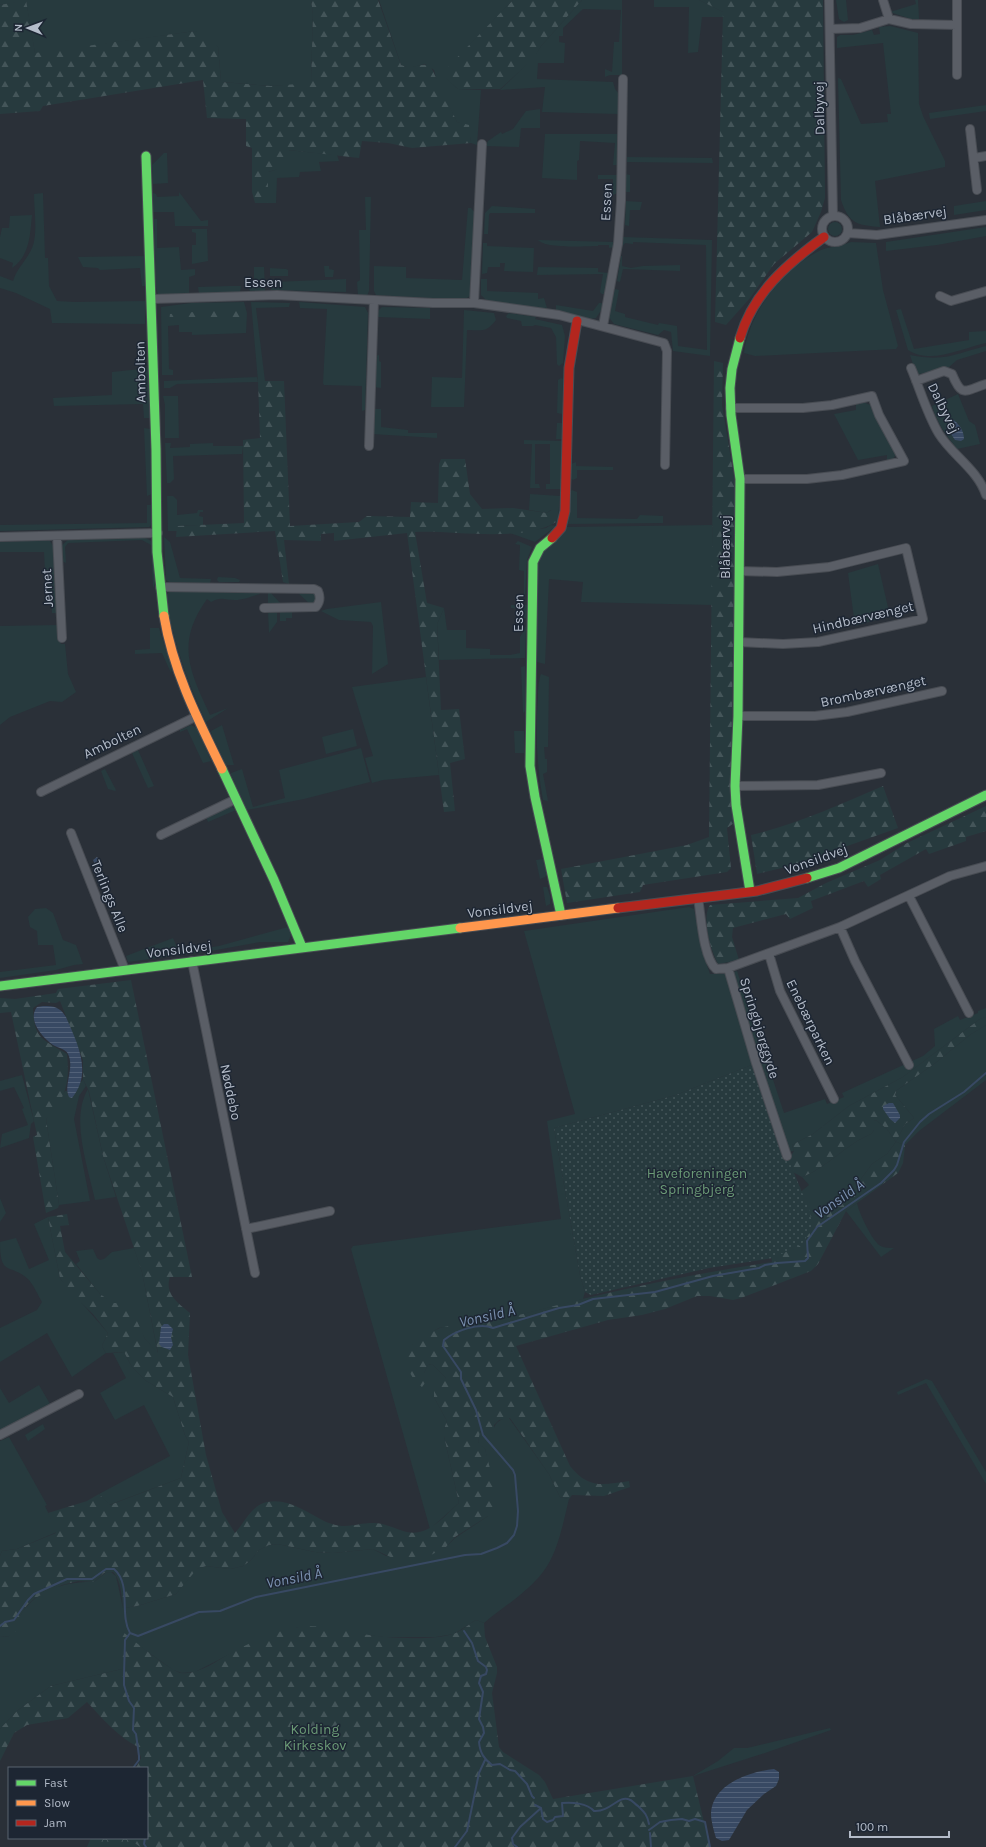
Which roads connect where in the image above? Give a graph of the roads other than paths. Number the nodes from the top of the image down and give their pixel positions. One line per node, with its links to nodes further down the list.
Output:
1 (829, 0): 6 (street, Dalbyvej)
2 (883, 0): 4 (street)
3 (957, 0): 5 (street)
4 (889, 19): 5 (street); 6 (street)
5 (957, 25): 7 (street)
6 (830, 29): 15 (street, Dalbyvej)
7 (957, 75)
8 (623, 79): 25 (street, Essen)
9 (970, 129): 13 (street)
10 (482, 144): 23 (street)
11 (146, 156): 21 (street, Ambolten)
12 (986, 156): 13 (street)
13 (974, 158): 14 (street)
14 (977, 190)
15 (833, 216): 17 (street); 18 (street)
16 (986, 220): 17 (street, Blåbærvej)
17 (848, 233): 18 (street)
18 (824, 237): 29 (street, Blåbærvej)
19 (986, 291): 20 (street)
20 (940, 296)
21 (152, 299): 22 (street, Essen); 34 (street, Ambolten)
22 (374, 300): 23 (street, Essen); 30 (street)
23 (474, 304): 24 (street, Essen)
24 (577, 321): 25 (street, Essen); 56 (street, Essen)
25 (602, 326): 31 (street, Essen)
26 (911, 368): 27 (street, Dalbyvej)
27 (916, 381): 28 (street); 33 (street, Dalbyvej)
28 (986, 384)
29 (730, 408): 32 (street, Blåbærvej); 32 (street)
30 (369, 446)
31 (665, 465)
32 (740, 479): 37 (street, Blåbærvej)
33 (986, 493)
34 (158, 533): 35 (street); 38 (street, Ambolten)
35 (57, 536): 36 (street); 40 (street, Jernet)
36 (0, 537)
37 (739, 571): 41 (street, Blåbærvej); 41 (street, Hindbærvænget)
38 (160, 587): 39 (street); 43 (street, Ambolten)
39 (264, 608)
40 (62, 638)
41 (738, 642): 44 (street, Blåbærvej)
42 (942, 691): 44 (street, Brombærvænget)
43 (197, 716): 47 (street, Ambolten); 49 (street, Ambolten)
44 (738, 716): 46 (street, Blåbærvej)
45 (881, 773): 46 (street)
46 (735, 786): 53 (street, Blåbærvej)
47 (41, 792)
48 (986, 795): 53 (street, Vonsildvej)
49 (236, 799): 51 (street); 58 (street, Ambolten)
50 (71, 833): 62 (street, Terlings Alle)
51 (161, 835)
52 (986, 866): 54 (street)
53 (750, 891): 55 (street, Vonsildvej)
54 (909, 896): 57 (street); 64 (street)
55 (698, 898): 56 (street, Vonsildvej); 61 (street, Springbjerggyde)
56 (560, 915): 58 (street, Vonsildvej)
57 (840, 927): 59 (street); 65 (street)
58 (302, 947): 60 (street, Vonsildvej)
59 (769, 954): 61 (street); 66 (street, Enebærparken)
60 (192, 961): 62 (street, Vonsildvej); 69 (street, Nøddebo)
61 (728, 968): 67 (street, Springbjerggyde)
62 (125, 970): 63 (street, Vonsildvej)
63 (0, 986)
64 (969, 1013)
65 (909, 1065)
66 (834, 1098)
67 (786, 1156)
68 (330, 1211): 69 (street)
69 (246, 1229): 70 (street, Nøddebo)
70 (255, 1273)
71 (79, 1394): 72 (street)
72 (0, 1435)

